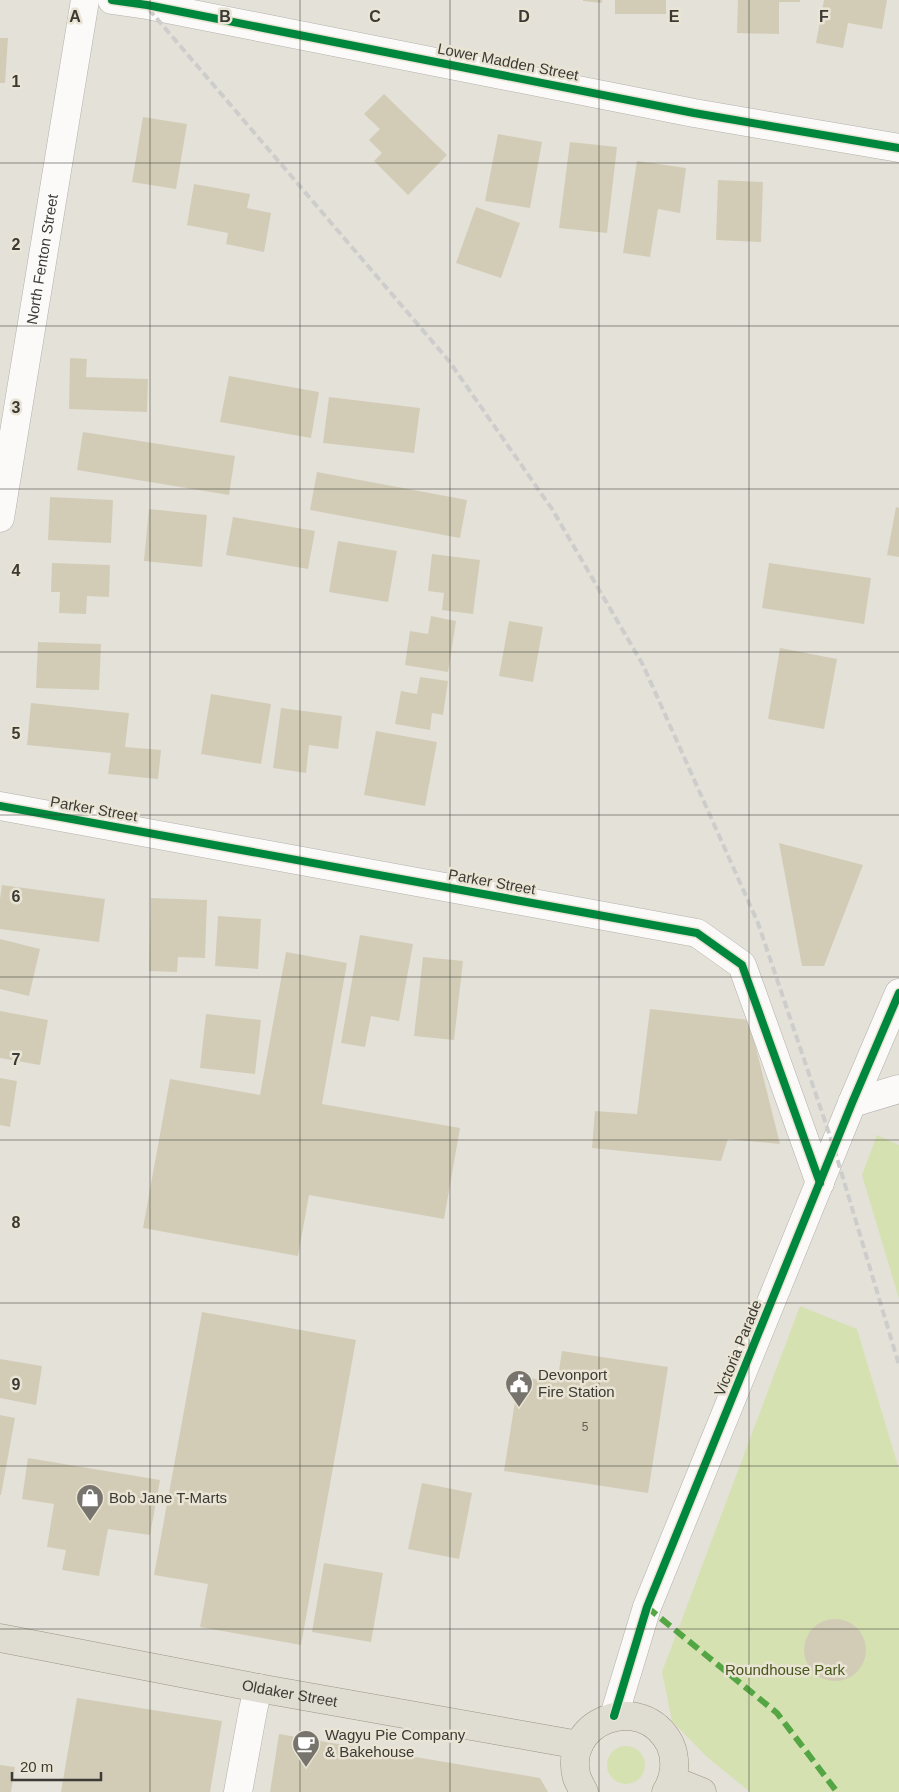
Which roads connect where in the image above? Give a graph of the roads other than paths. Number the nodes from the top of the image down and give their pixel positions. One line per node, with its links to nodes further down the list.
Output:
1 (85, 0): 4 (street, North Fenton Street)
2 (112, 0): 3 (street, Lower Madden Street)
3 (899, 148)
4 (10, 394): 5 (street, North Fenton Street)
5 (0, 518)
6 (0, 806): 10 (street, Parker Street)
7 (899, 993): 9 (street, Victoria Parade)
8 (899, 1089): 9 (street)
9 (852, 1103): 10 (street, Victoria Parade)
10 (820, 1183): 13 (street, Victoria Parade)
11 (0, 1638): 12 (main road, Oldaker Street)
12 (258, 1688): 14 (main road, Oldaker Street); 16 (street)
13 (614, 1716): 14 (main road); 15 (main road)
14 (579, 1745): 17 (main road)
15 (669, 1786): 18 (main road)
16 (238, 1792)
17 (584, 1792)
18 (702, 1792)

